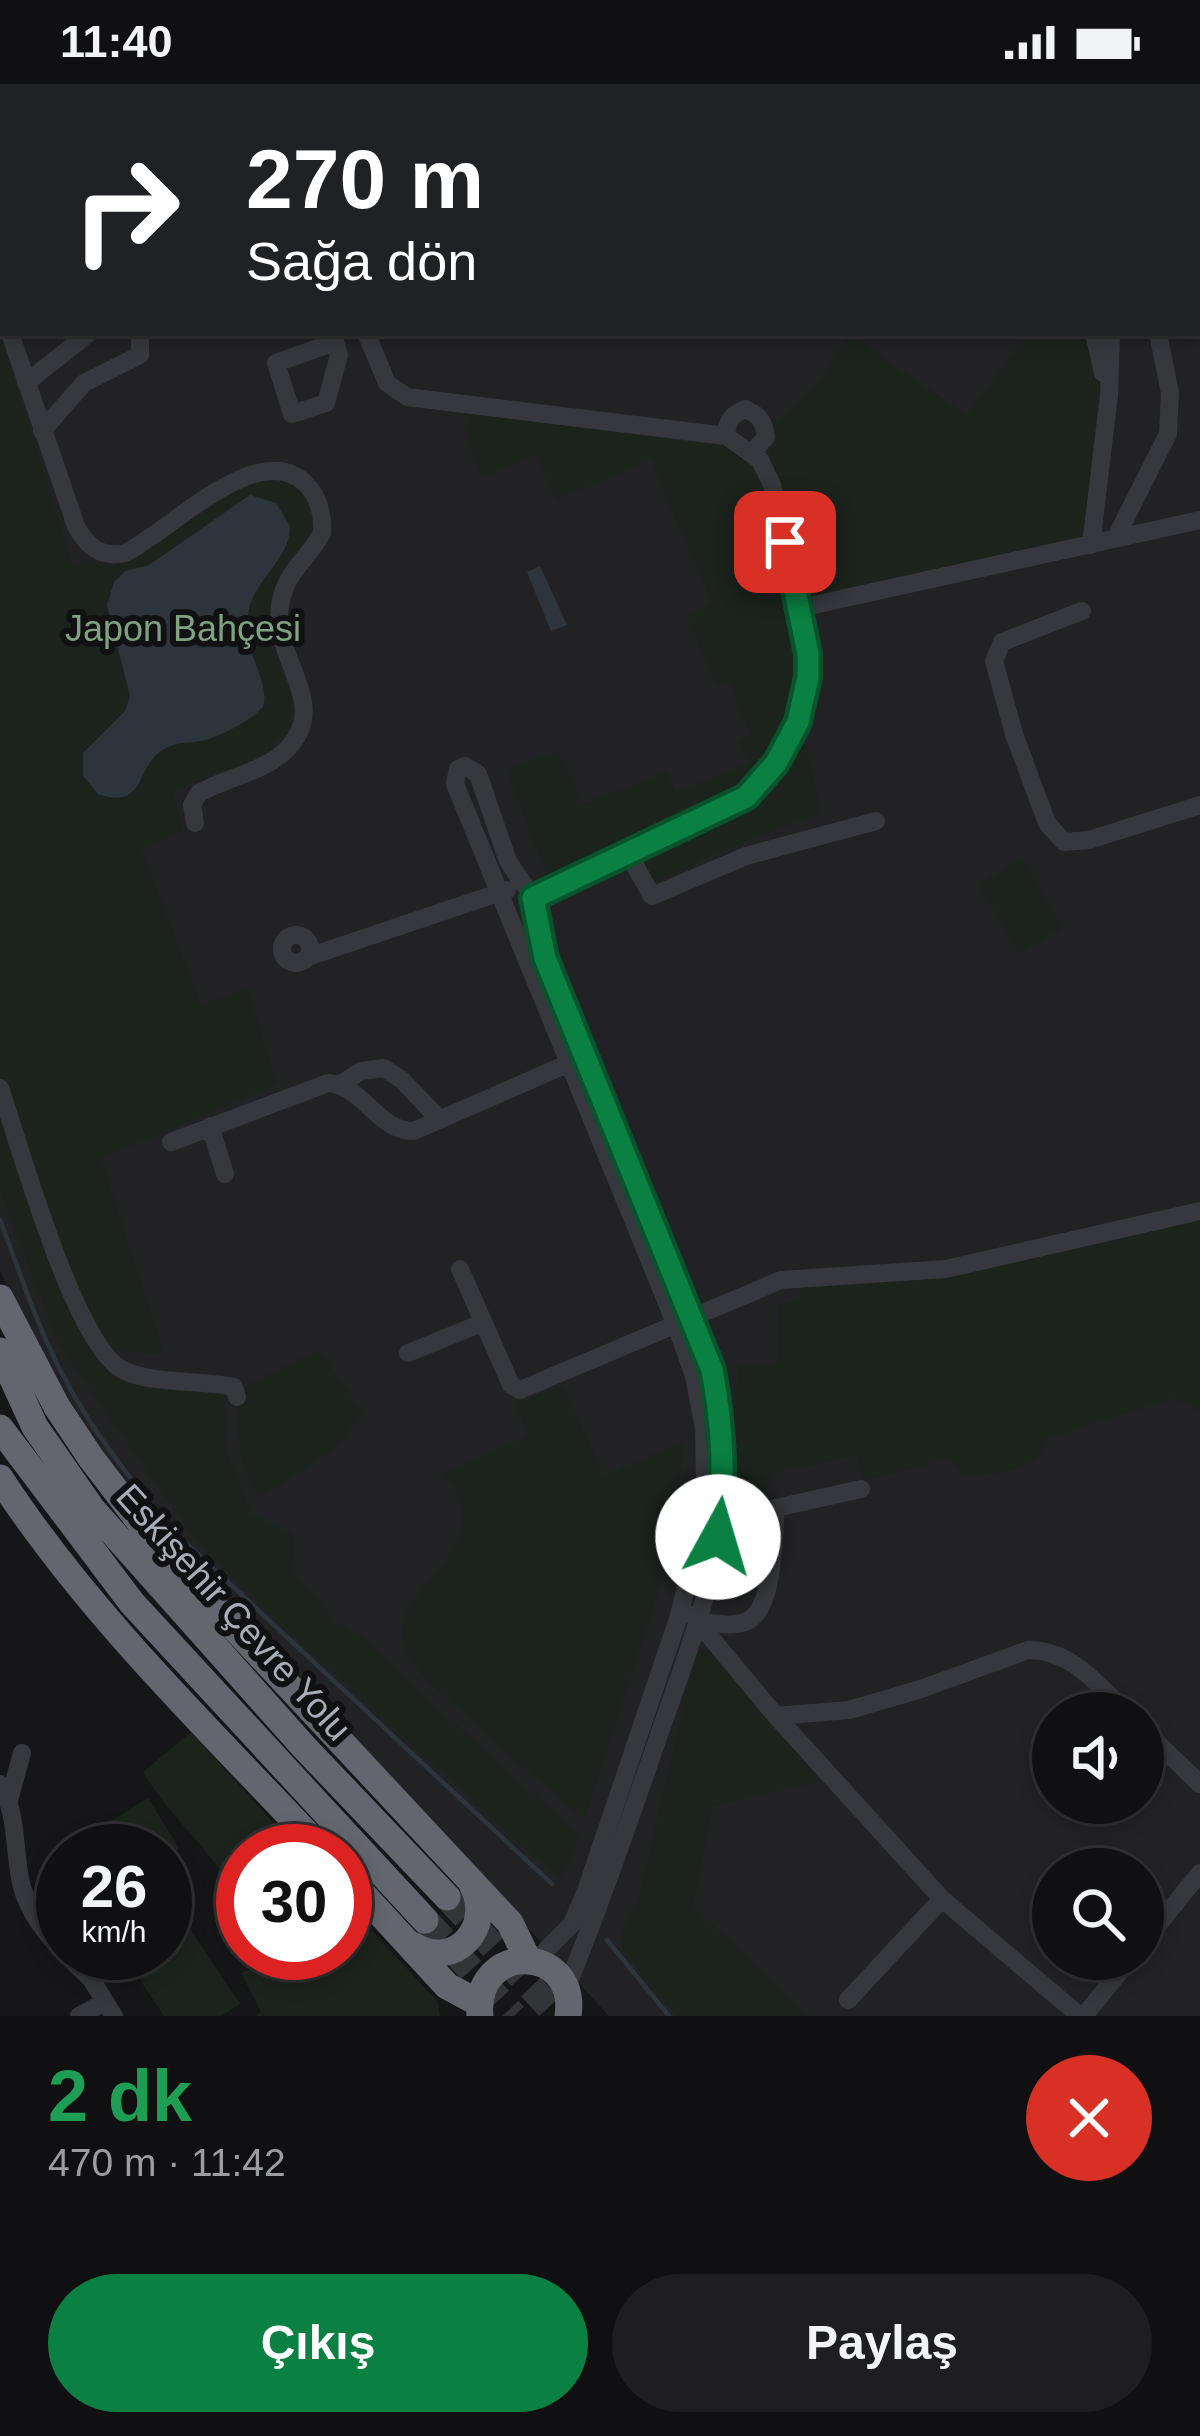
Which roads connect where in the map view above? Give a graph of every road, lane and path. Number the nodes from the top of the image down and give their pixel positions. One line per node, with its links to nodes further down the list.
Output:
1 (11, 336): 10 (street)
2 (85, 336): 10 (street)
3 (140, 336): 12 (street)
4 (354, 336): 9 (street)
5 (364, 336): 13 (street)
6 (1095, 336): 11 (street)
7 (1111, 336): 11 (street)
8 (1159, 336): 16 (street)
9 (335, 342)
10 (26, 383): 12 (street)
11 (1109, 395): 17 (street)
12 (42, 431): 22 (street)
13 (725, 436): 14 (street); 14 (street)
14 (757, 449): 18 (street)
15 (1200, 520): 16 (street)
16 (1115, 539): 17 (street)
17 (1091, 544): 18 (street)
18 (800, 608): 23 (street)
19 (1082, 610): 20 (street)
20 (1200, 805)
21 (876, 821): 23 (street)
22 (195, 823)
23 (629, 855): 25 (street)
24 (498, 894): 25 (street); 25 (street); 26 (street); 27 (street)
25 (530, 897): 26 (street); 28 (street)
26 (509, 922): 28 (street)
27 (308, 957)
28 (575, 1061): 31 (street); 38 (street)
29 (341, 1084): 31 (street); 31 (street); 32 (street)
30 (0, 1088): 42 (street)
31 (440, 1120)
32 (210, 1126): 33 (street); 34 (street)
33 (171, 1142)
34 (225, 1174)
35 (1200, 1211): 38 (street)
36 (460, 1269): 39 (street)
37 (0, 1298): 56 (highway)
38 (684, 1322): 39 (street); 46 (street); 47 (street)
39 (482, 1323): 41 (street)
40 (0, 1351): 56 (highway, Eskişehir Çevre Yolu)
41 (408, 1353)
42 (237, 1397)
43 (0, 1428): 61 (highway, Eskişehir Çevre Yolu)
44 (0, 1478): 54 (highway)
45 (861, 1489): 47 (street)
46 (682, 1604): 47 (street); 62 (street)
47 (698, 1621): 49 (street); 66 (street)
48 (1105, 1692): 49 (street)
49 (776, 1717): 58 (street)
50 (1164, 1749): 52 (street)
51 (22, 1753): 53 (street)
52 (1200, 1784)
53 (4, 1792): 60 (street)
54 (298, 1824)
55 (1200, 1873): 59 (street)
56 (459, 1889): 61 (highway); 62 (highway)
57 (372, 1896): 61 (highway)
58 (943, 1899): 65 (street); 70 (street)
59 (1164, 1917)
60 (36, 1920)
61 (416, 1931): 68 (highway)
62 (532, 1961): 66 (highway); 68 (highway)
63 (92, 1980): 67 (street)
64 (1112, 1980): 70 (street)
65 (848, 2000)
66 (573, 2004)
67 (108, 2009): 69 (street)
68 (479, 2010)
69 (80, 2016)
70 (1082, 2016)

